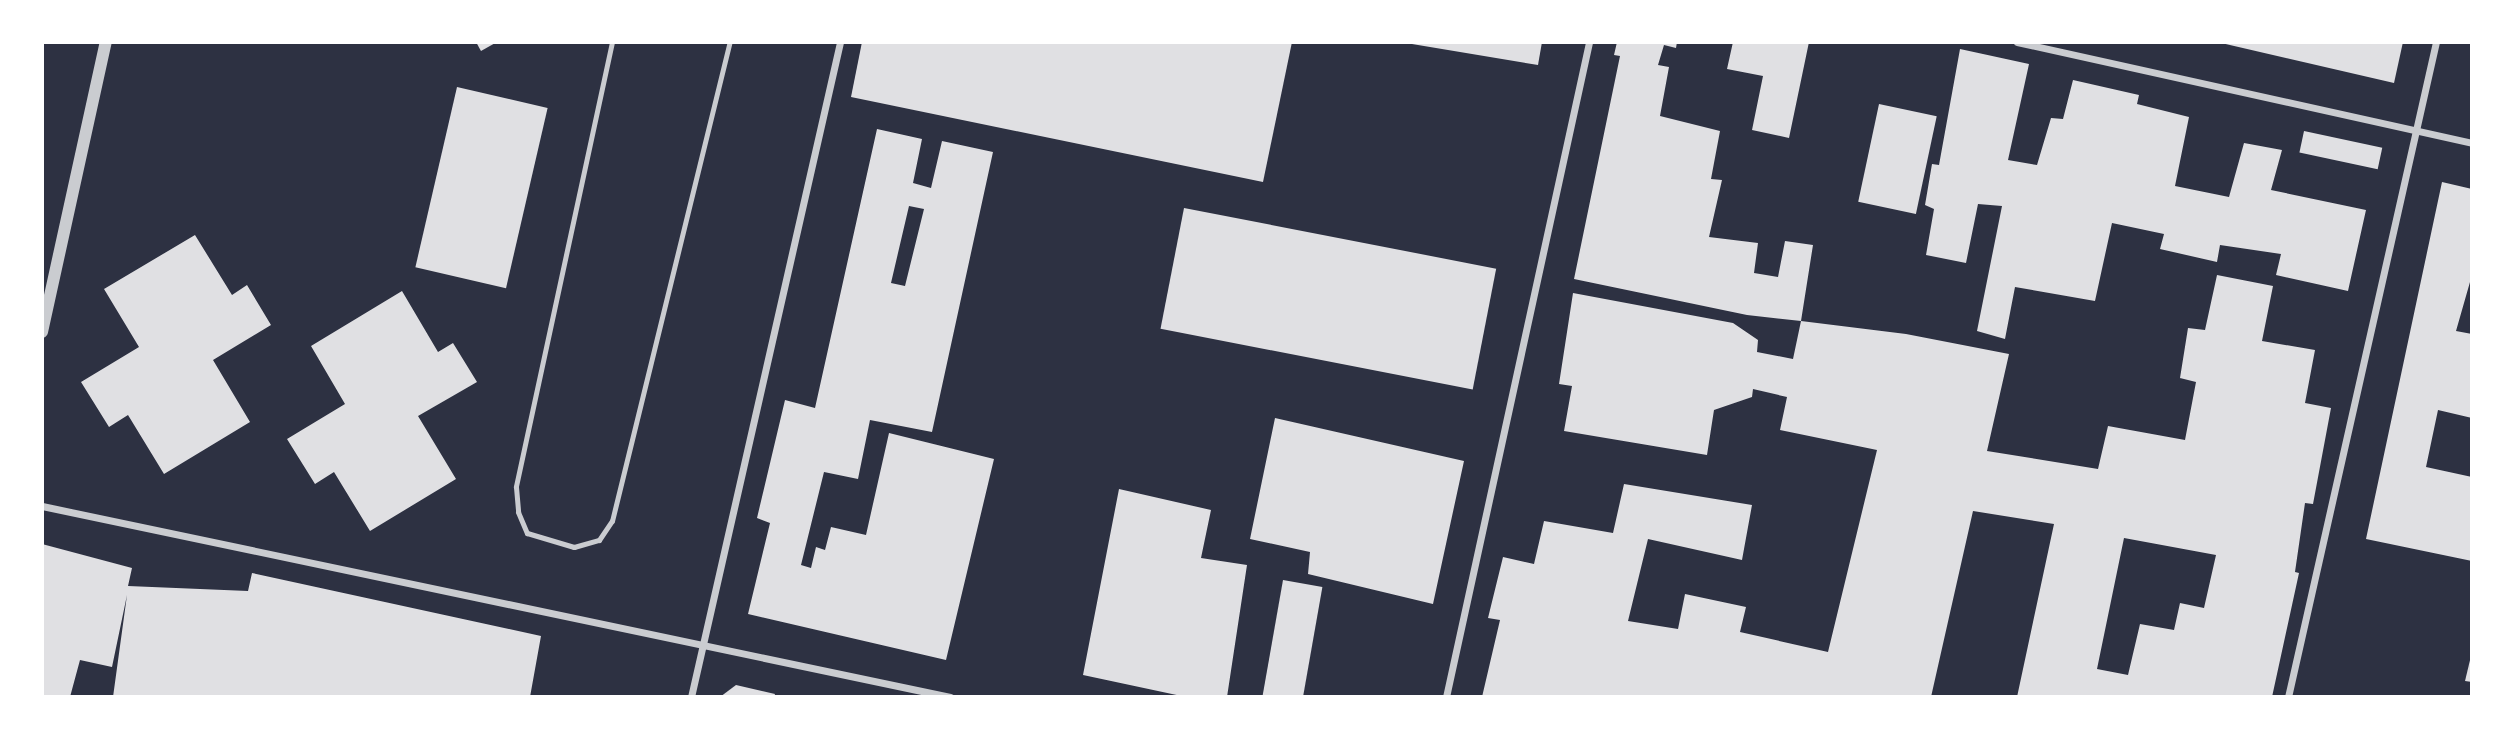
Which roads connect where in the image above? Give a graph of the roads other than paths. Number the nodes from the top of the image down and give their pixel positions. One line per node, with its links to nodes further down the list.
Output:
1 (106, 42): 10 (street)
2 (612, 42): 3 (lane)
3 (730, 42)
4 (840, 42): 12 (street)
5 (1589, 42): 15 (street)
6 (2017, 42): 8 (street)
7 (2436, 42): 8 (street)
8 (2417, 130): 9 (street); 16 (street)
9 (2472, 143)
10 (42, 332)
11 (42, 506): 12 (street)
12 (704, 647): 13 (street); 14 (street)
13 (691, 697)
14 (950, 697)
15 (1446, 697)
16 (2288, 697)

